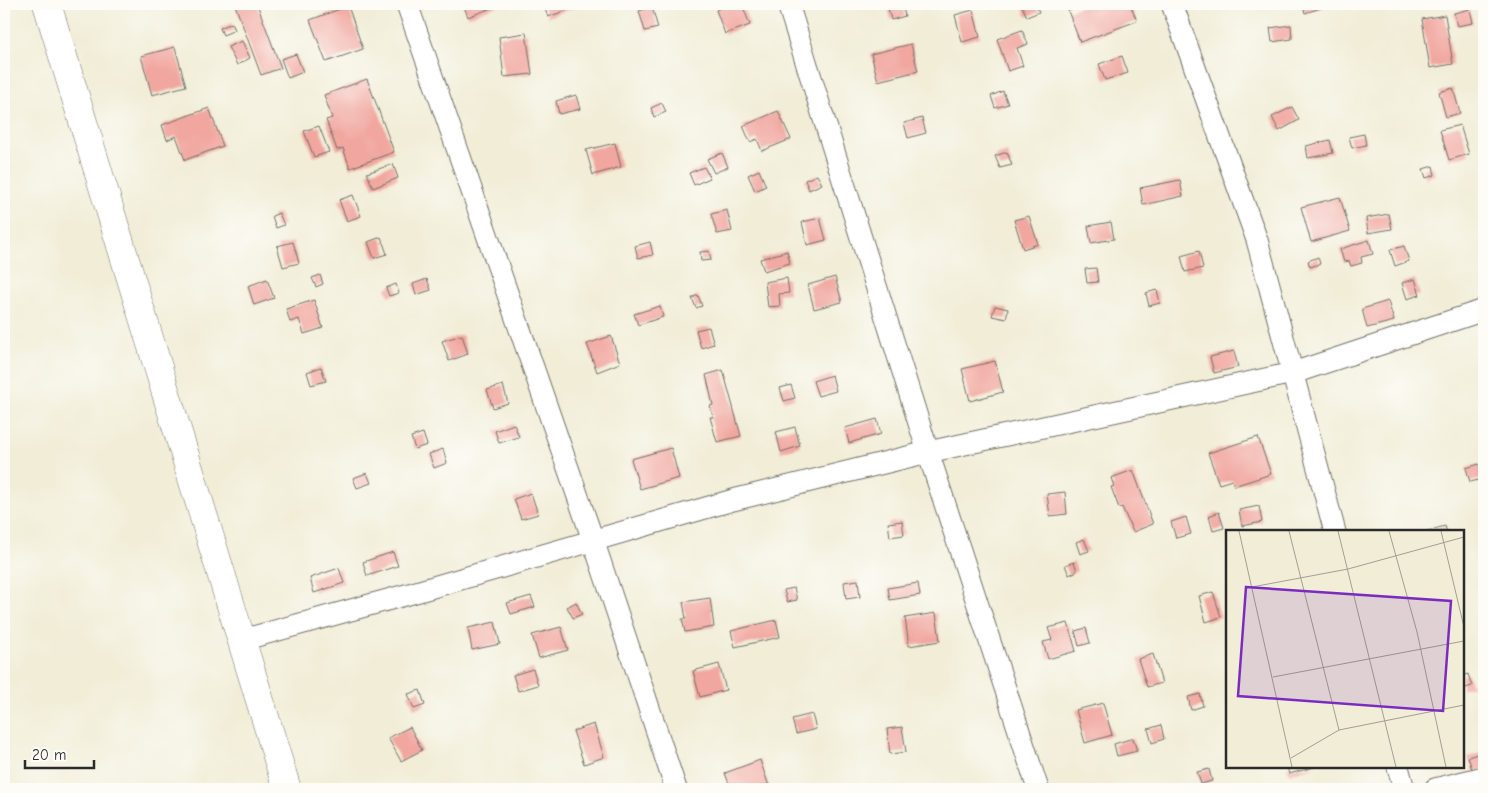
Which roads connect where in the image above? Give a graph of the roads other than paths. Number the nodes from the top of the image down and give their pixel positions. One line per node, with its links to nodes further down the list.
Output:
1 (47, 4): 10 (main road)
2 (407, 4): 9 (street)
3 (788, 4): 7 (street)
4 (1172, 4): 6 (street)
5 (1484, 310): 6 (street)
6 (1293, 373): 7 (street); 8 (street)
7 (928, 452): 9 (street); 15 (street)
8 (1334, 530)
9 (593, 540): 10 (street); 14 (street)
10 (242, 640): 13 (main road)
11 (1398, 768): 16 (street)
12 (1484, 777): 17 (street)
13 (287, 789)
14 (676, 789)
15 (1038, 789)
16 (1404, 789)
17 (1434, 789)

